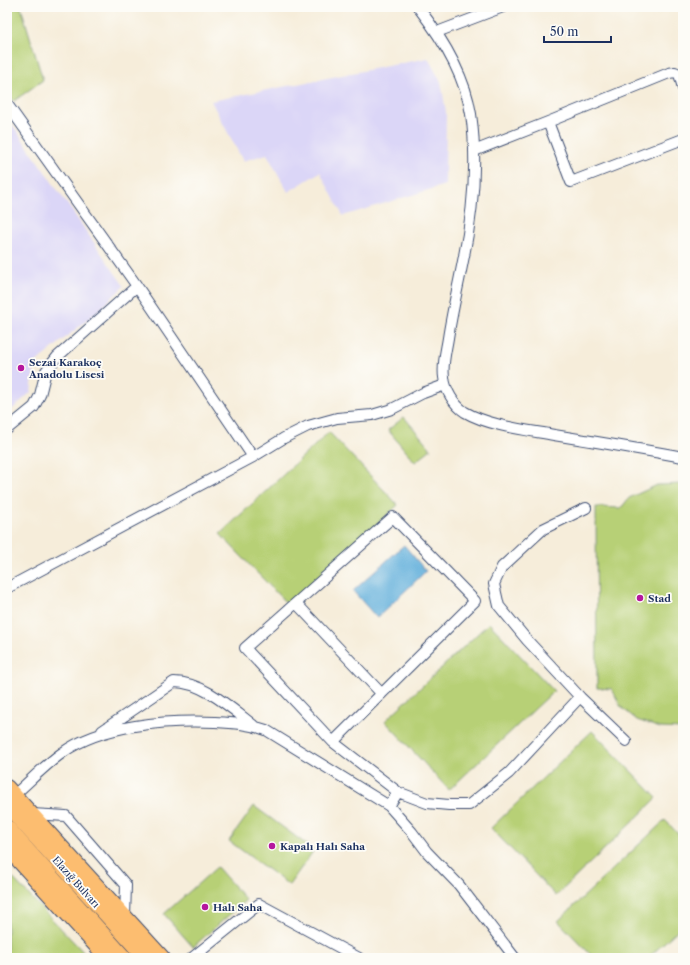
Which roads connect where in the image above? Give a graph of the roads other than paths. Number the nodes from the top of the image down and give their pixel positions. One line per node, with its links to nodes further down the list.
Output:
1 (418, 7): 3 (street)
2 (502, 7): 3 (street)
3 (437, 32): 8 (street)
4 (683, 88): 6 (street)
5 (7, 104): 9 (street)
6 (548, 122): 7 (street); 8 (street)
7 (683, 139)
8 (474, 150): 10 (street)
9 (137, 286): 11 (street); 12 (street)
10 (445, 385): 12 (street); 13 (street)
11 (7, 429)
12 (252, 457): 15 (street)
13 (683, 457)
14 (586, 508): 18 (street)
15 (7, 588)
16 (296, 603): 17 (street); 17 (street); 22 (street)
17 (382, 693): 22 (street)
18 (580, 697): 21 (street); 23 (street)
19 (253, 725): 20 (street); 20 (street); 25 (street)
20 (92, 737): 24 (street)
21 (626, 741)
22 (333, 742): 23 (street)
23 (398, 792): 25 (street)
24 (9, 796): 26 (highway); 32 (highway, Elazığ Bulvarı)
25 (389, 806): 36 (street)
26 (32, 814): 29 (highway); 29 (street)
27 (7, 827): 31 (highway, Elazığ Bulvarı)
28 (7, 848): 30 (highway)
29 (125, 917): 33 (highway)
30 (107, 958)
31 (125, 958)
32 (145, 958)
33 (163, 958)
34 (192, 958): 35 (street)
35 (359, 958)
36 (515, 958)

